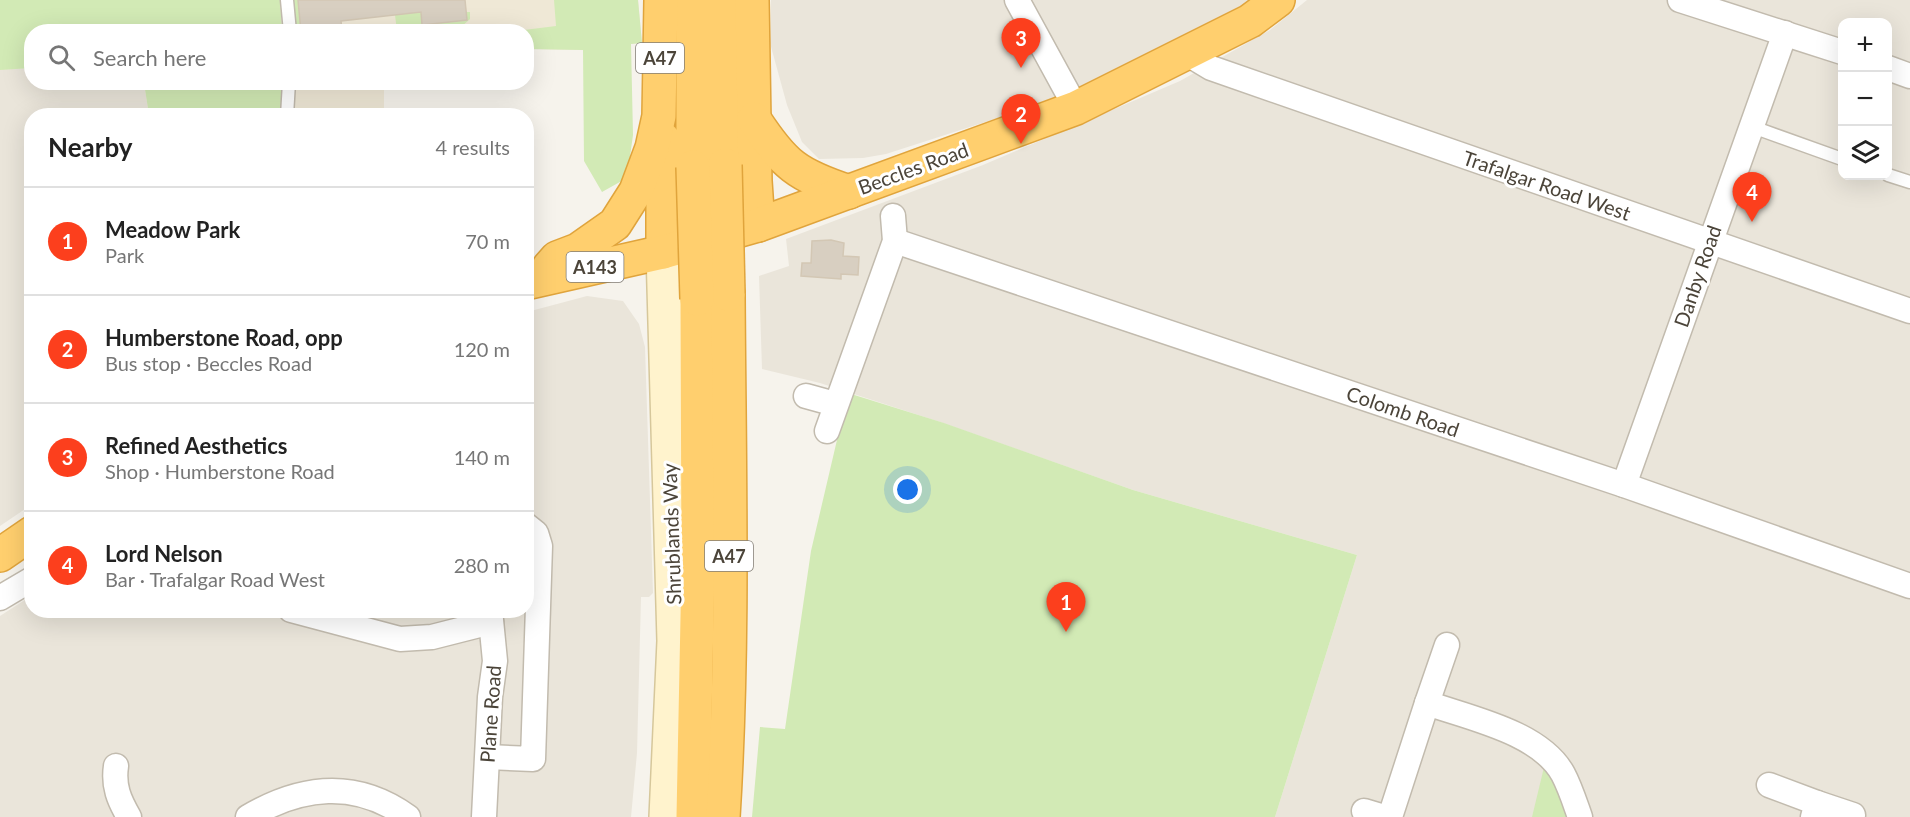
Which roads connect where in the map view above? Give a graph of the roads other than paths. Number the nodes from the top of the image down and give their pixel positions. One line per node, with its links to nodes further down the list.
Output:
1 (287, 0): 9 (lane)
2 (661, 0): 18 (highway, A47)
3 (693, 0): 22 (highway, A47)
4 (723, 0): 22 (highway, A47)
5 (752, 0): 19 (highway)
6 (1017, 0): 17 (street)
7 (1278, 0): 12 (highway, Beccles Road / A143)
8 (1680, 0): 10 (street)
9 (289, 24)
10 (1785, 33): 11 (street); 20 (street, Danby Road)
11 (1838, 51)
12 (1186, 53): 17 (highway, Beccles Road / A143); 29 (street, Trafalgar Road West)
13 (1892, 70): 14 (street)
14 (1910, 76)
15 (289, 90): 16 (lane)
16 (287, 108)
17 (1076, 108): 25 (highway, Beccles Road / A143)
18 (659, 116): 30 (highway, A47); 31 (highway, A47)
19 (754, 119): 25 (highway); 27 (highway)
20 (1750, 126): 21 (lane); 29 (street, Danby Road)
21 (1838, 158)
22 (709, 166): 33 (highway, A47, bridge)
23 (1892, 177): 24 (lane)
24 (1910, 183)
25 (849, 192): 27 (highway, Beccles Road / A143)
26 (893, 216): 28 (street)
27 (758, 225): 30 (highway, Beccles Road / A143)
28 (895, 241): 36 (street); 38 (street, Colomb Road)
29 (1710, 241): 34 (street, Trafalgar Road West); 38 (street, Danby Road)
30 (663, 252): 32 (highway, Beccles Road / A143); 59 (street, Shrublands Way)
31 (534, 279)
32 (534, 281)
33 (712, 296): 60 (highway, A47); 61 (highway, A47)
34 (1910, 311)
35 (806, 396): 36 (street)
36 (835, 404): 37 (street)
37 (827, 431)
38 (1623, 485): 43 (street, Colomb Road)
39 (534, 531): 50 (street)
40 (24, 538): 41 (highway)
41 (0, 555)
42 (24, 584): 44 (street)
43 (1910, 586)
44 (0, 598)
45 (321, 618): 46 (street)
46 (484, 618)
47 (490, 618): 50 (street, Plane Road)
48 (1446, 645): 49 (street)
49 (1427, 703): 62 (street); 63 (street)
50 (488, 757): 58 (street, Plane Road)
51 (116, 766): 55 (street)
52 (1769, 785): 53 (street)
53 (1815, 810): 54 (street)
54 (1853, 815)
55 (129, 817)
56 (248, 817): 57 (street)
57 (408, 817)
58 (484, 817)
59 (666, 817)
60 (693, 817)
61 (723, 817)
62 (1390, 817)
63 (1580, 817)

